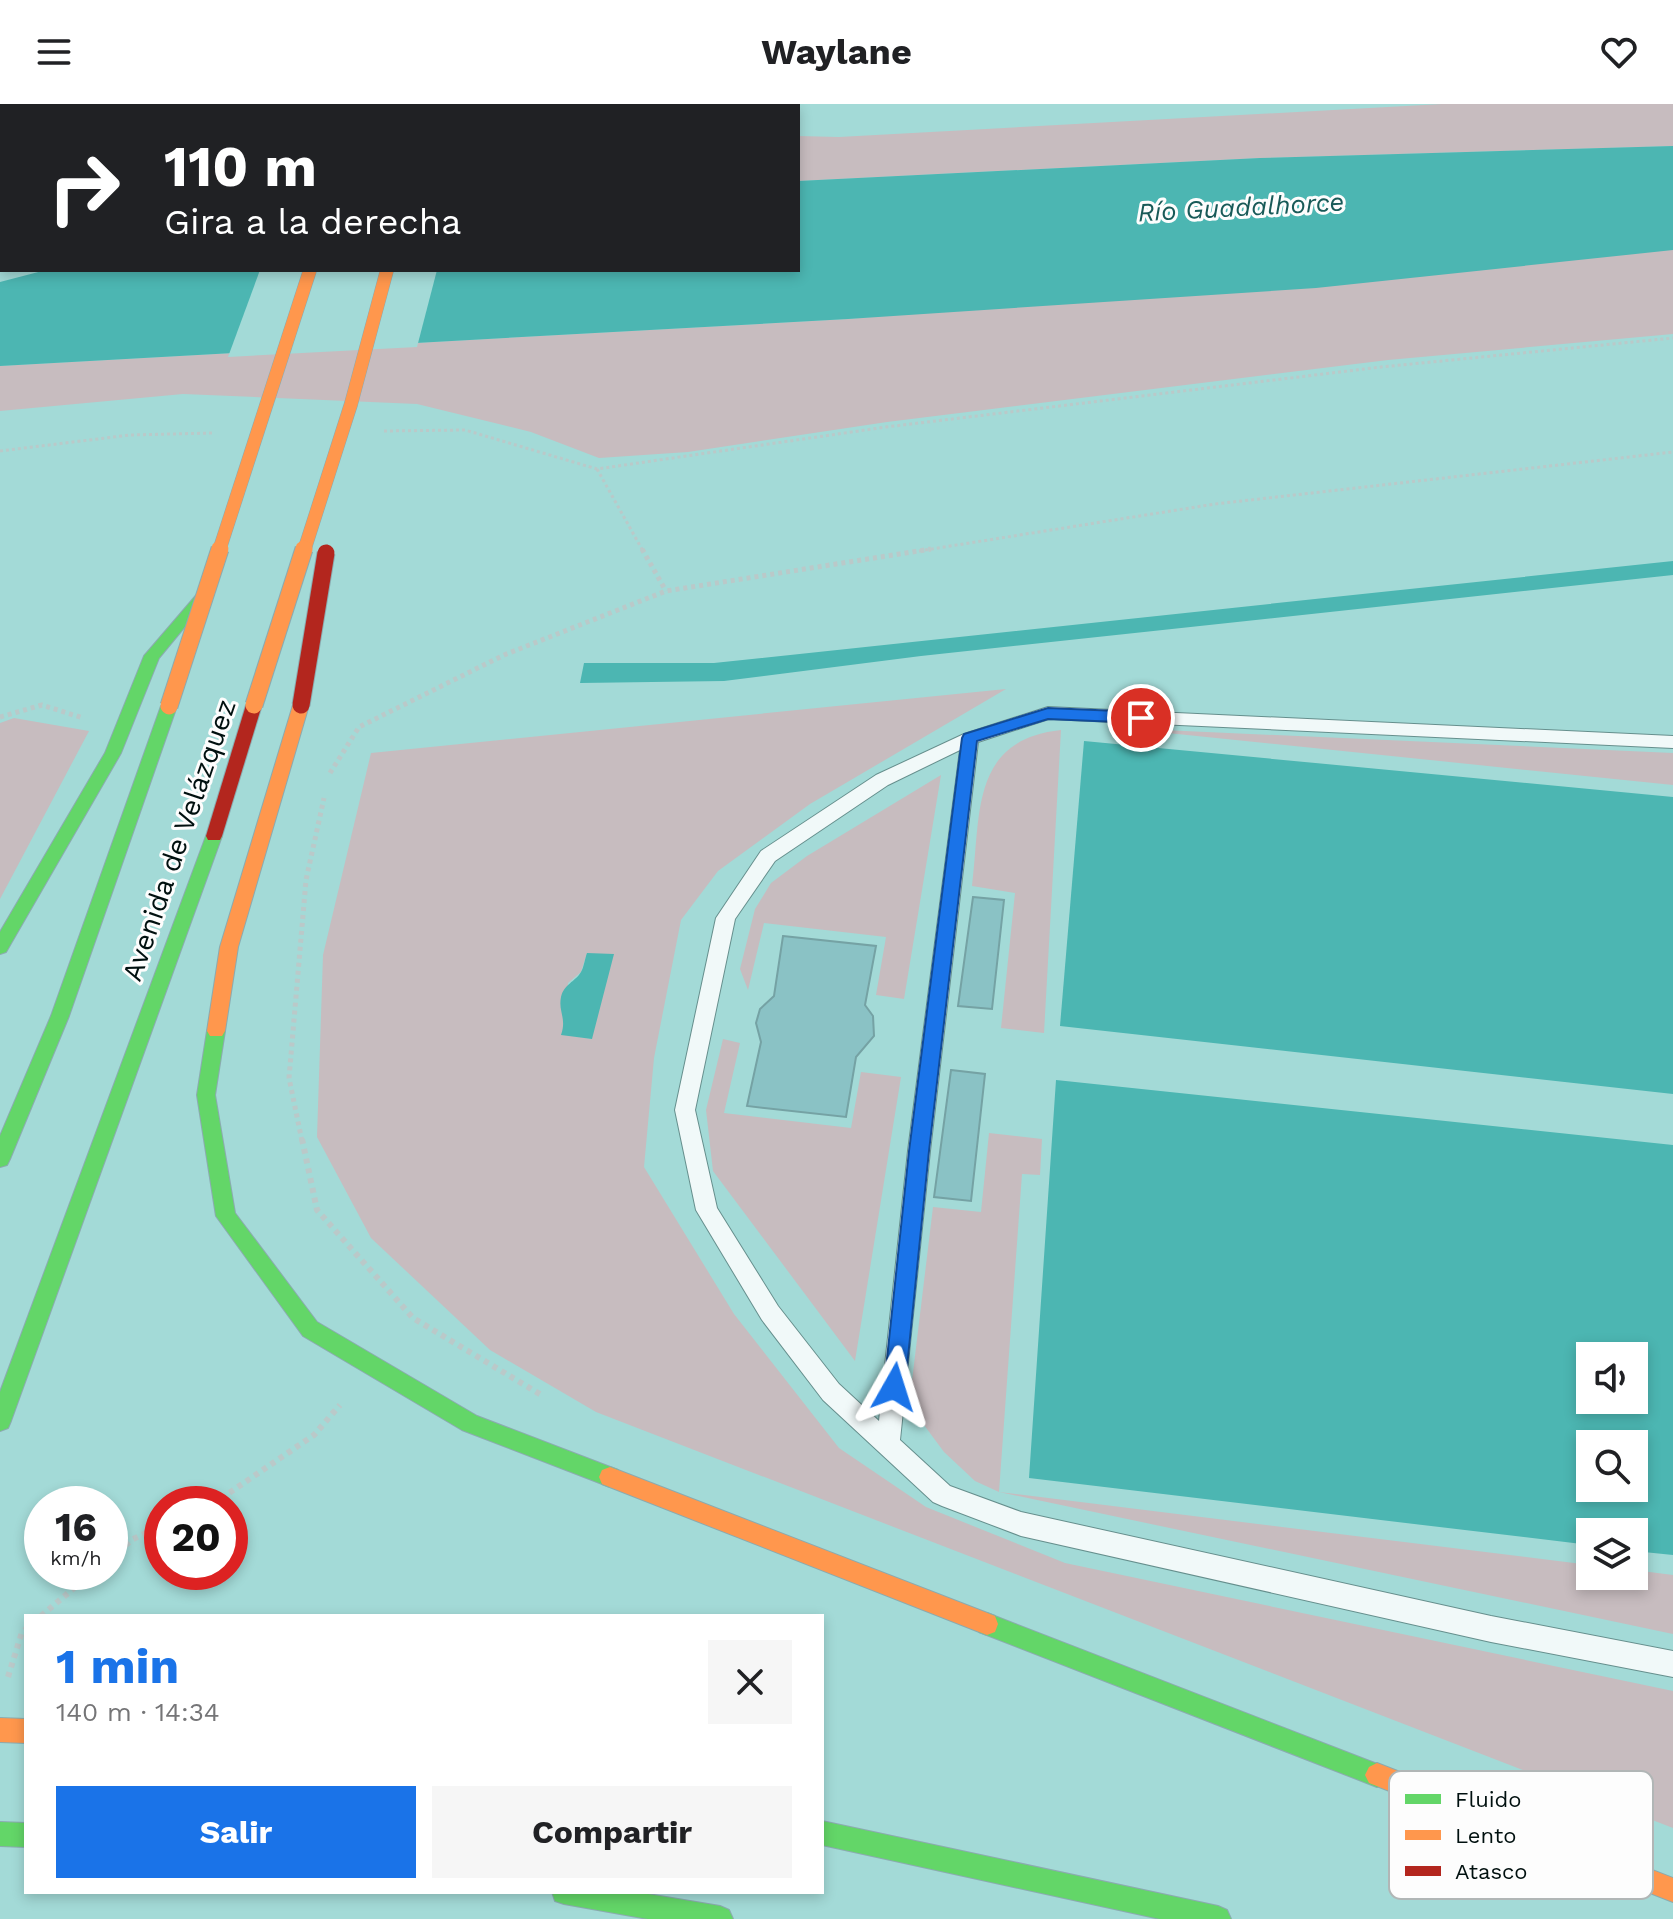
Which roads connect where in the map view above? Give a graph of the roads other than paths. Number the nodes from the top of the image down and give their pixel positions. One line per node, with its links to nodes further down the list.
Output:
1 (309, 272): 4 (main road, Avenida de Velázquez, bridge)
2 (386, 272): 3 (main road, Avenida de Velázquez, bridge)
3 (351, 404): 9 (main road, Avenida de Velázquez, bridge); 14 (main road, bridge)
4 (204, 595): 7 (main road); 8 (main road, Avenida de Velázquez, bridge)
5 (970, 738): 6 (lane); 10 (lane); 10 (lane)
6 (1673, 742)
7 (0, 947)
8 (0, 1159)
9 (0, 1421)
10 (888, 1446): 11 (lane)
11 (1673, 1664)
12 (0, 1730): 13 (main road)
13 (24, 1731)
14 (1389, 1780)
15 (824, 1833): 22 (main road)
16 (0, 1834): 17 (main road)
17 (24, 1835)
18 (1653, 1882): 19 (main road, bridge)
19 (1673, 1890)
20 (576, 1894): 21 (main road)
21 (720, 1919)
22 (1218, 1919)

